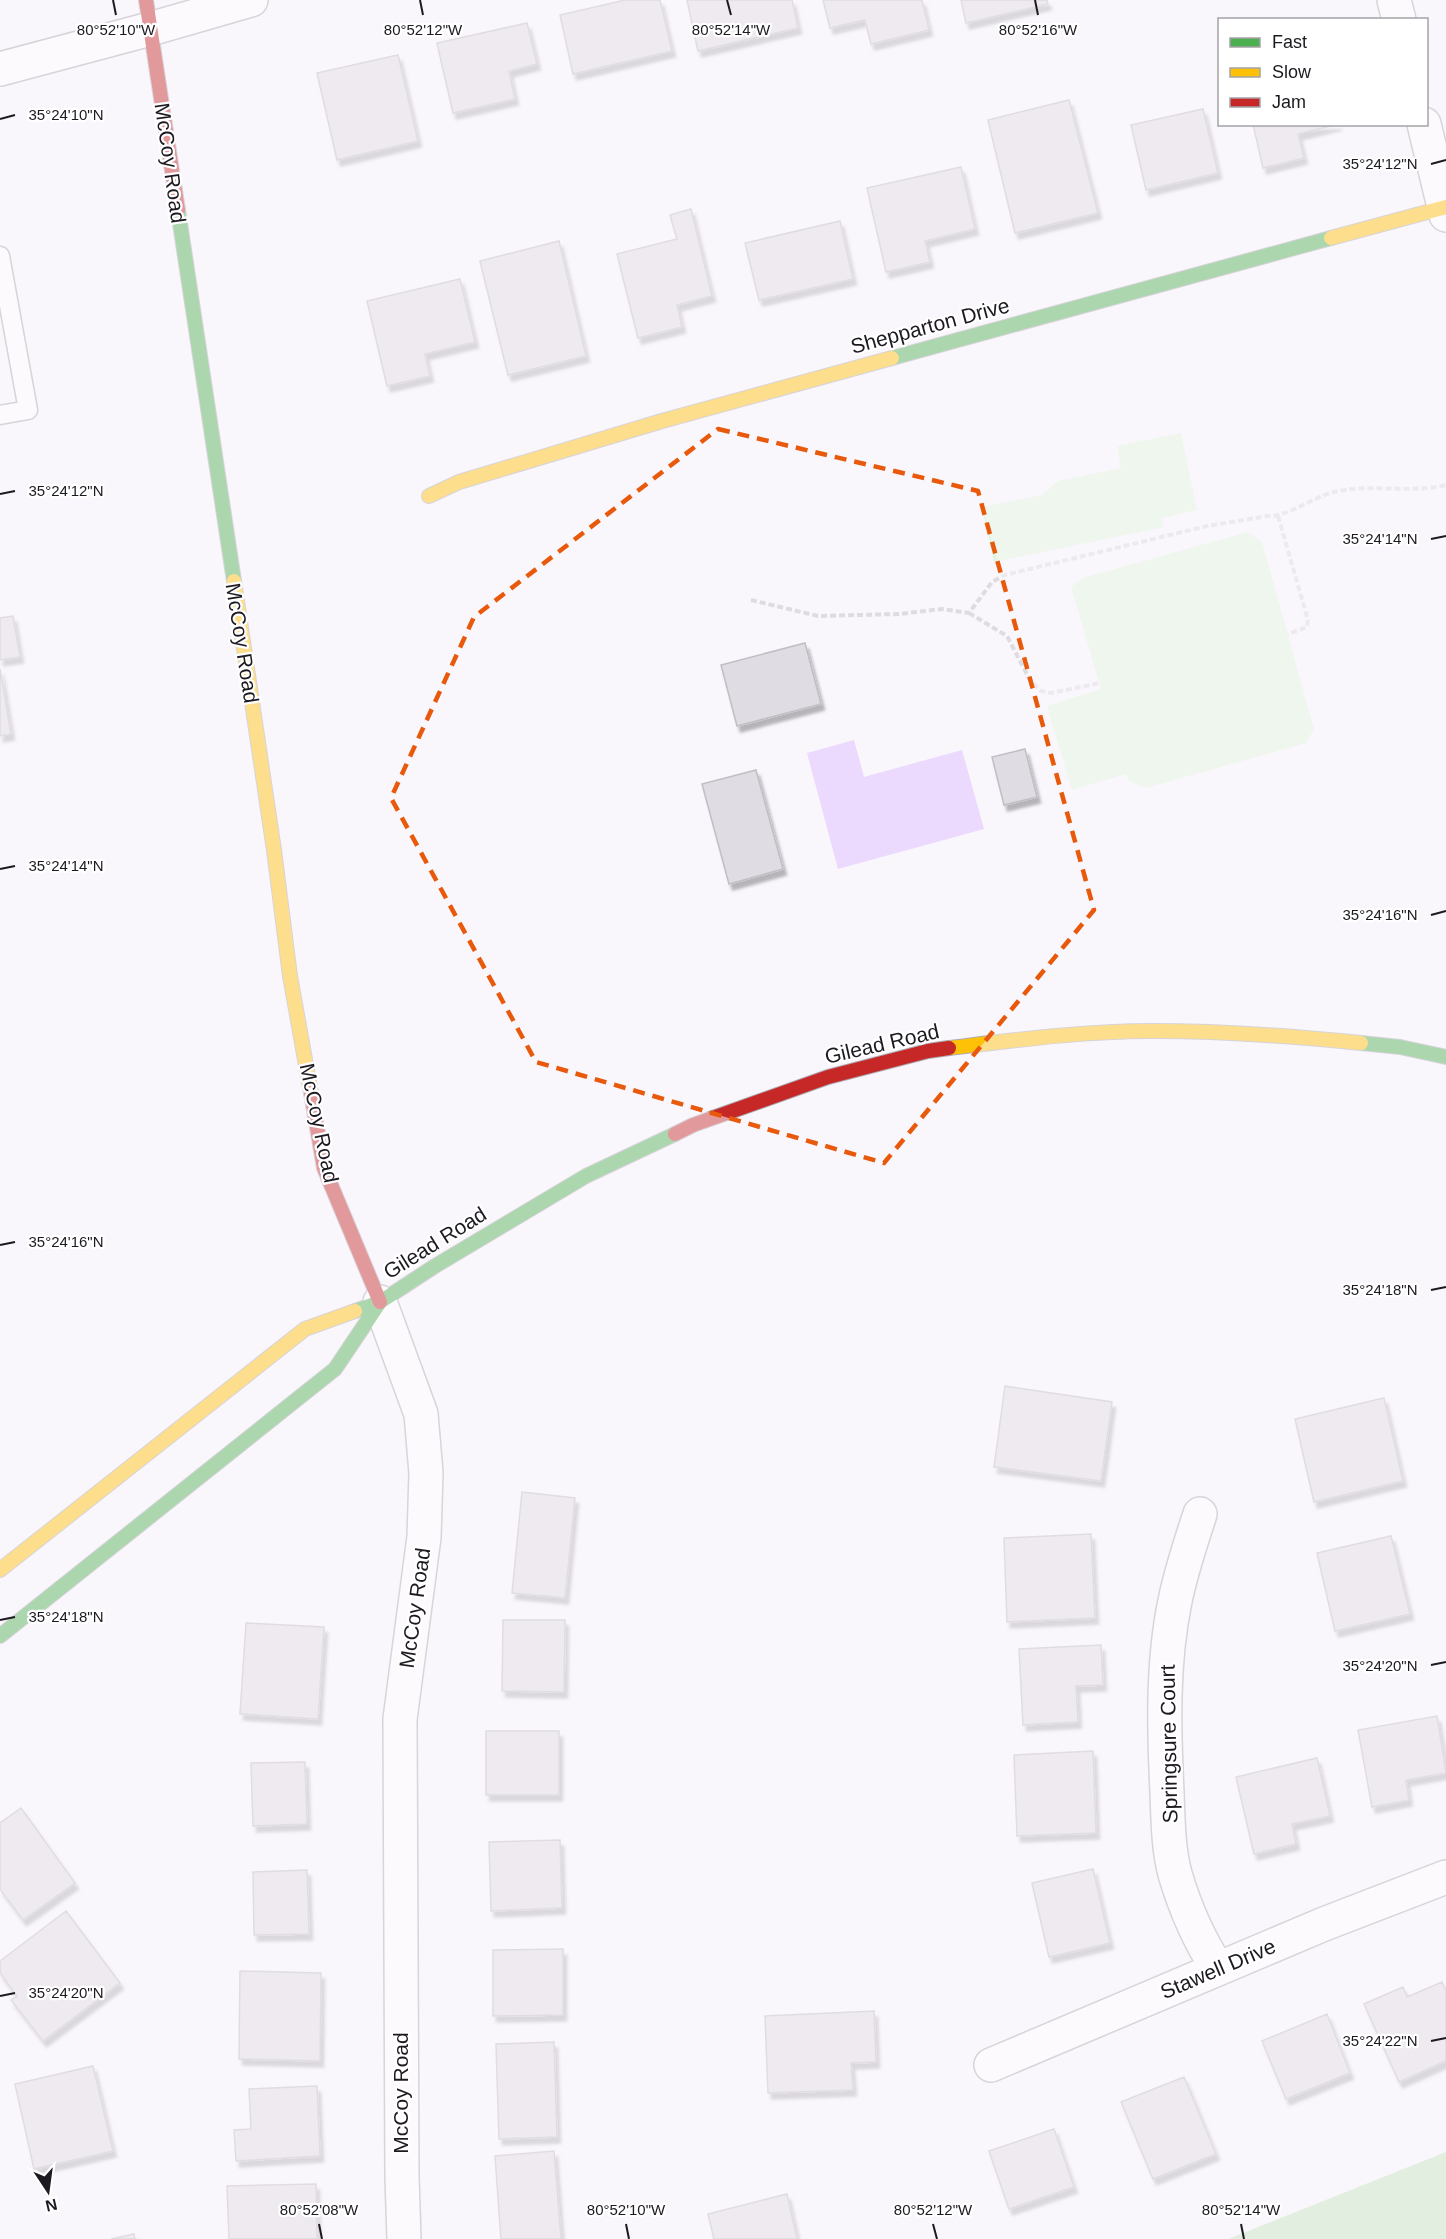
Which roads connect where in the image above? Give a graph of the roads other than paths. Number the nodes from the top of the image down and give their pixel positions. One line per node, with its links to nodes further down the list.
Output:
1 (251, 0): 3 (street)
2 (1394, 0): 4 (street)
3 (148, 15): 5 (street); 13 (main road, McCoy Road)
4 (1398, 18)
5 (0, 69)
6 (1425, 126): 7 (street)
7 (1446, 210): 11 (main road, Shepparton Drive)
8 (0, 256): 9 (lane)
9 (8, 336): 10 (lane)
10 (0, 415)
11 (429, 496)
12 (1446, 1057): 13 (main road, Gilead Road)
13 (380, 1302): 15 (main road, Gilead Road); 16 (main road, Gilead Road); 20 (street, McCoy Road)
14 (1200, 1514): 18 (street, Springsure Court)
15 (0, 1570)
16 (0, 1636)
17 (1446, 1877): 18 (street, Stawell Drive)
18 (1218, 1969): 19 (street, Stawell Drive)
19 (991, 2065)
20 (404, 2239)

